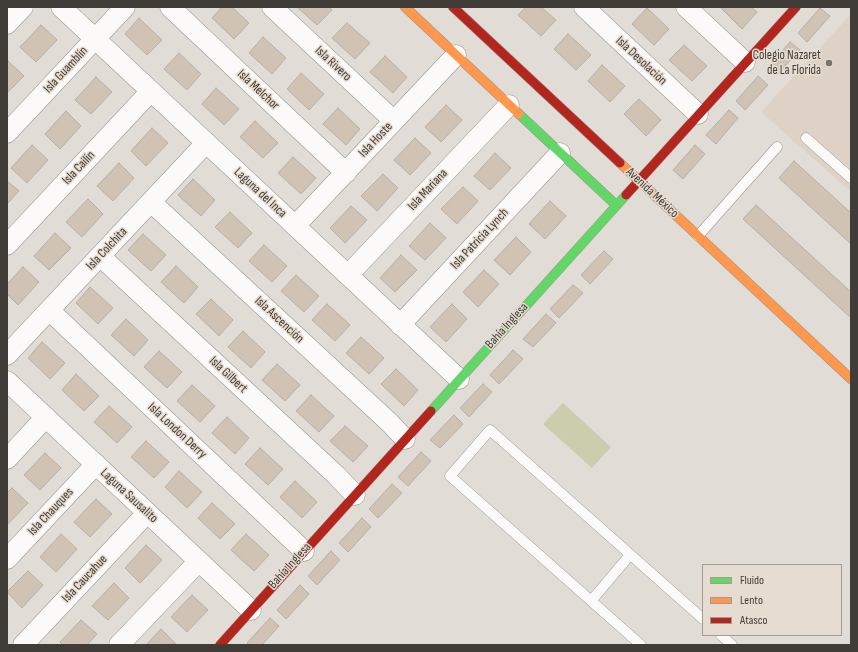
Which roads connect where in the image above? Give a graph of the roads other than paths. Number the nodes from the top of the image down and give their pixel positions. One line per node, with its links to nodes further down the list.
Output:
1 (23, 7): 11 (street)
2 (61, 7): 12 (street, Laguna del Inca)
3 (125, 7): 12 (street, Isla Guamblín)
4 (170, 7): 24 (street, Isla Melchor)
5 (272, 7): 18 (street, Isla Rivero)
6 (405, 7): 13 (street)
7 (453, 7): 26 (street, Avenida México)
8 (584, 7): 17 (street, Isla Desolación)
9 (686, 7): 14 (street)
10 (796, 7): 14 (street, Bahía Inglesa)
11 (7, 24)
12 (95, 39): 15 (street, Laguna del Inca); 19 (street, Isla Guamblín)
13 (456, 55): 16 (street); 18 (street, Isla Hoste)
14 (746, 62): 17 (street, Bahía Inglesa)
15 (151, 91): 21 (street, Laguna del Inca); 31 (street, Isla Cailín)
16 (509, 105): 23 (street); 33 (street, Isla Mariana)
17 (698, 114): 26 (street, Bahía Inglesa)
18 (394, 121): 24 (street, Isla Hoste)
19 (7, 133)
20 (806, 138): 25 (lane)
21 (206, 143): 27 (street, Isla Colchita); 29 (street, Laguna del Inca)
22 (777, 147): 30 (lane)
23 (560, 153): 28 (street); 35 (street, Isla Patricia Lynch)
24 (346, 172): 29 (street, Isla Hoste)
25 (851, 178)
26 (638, 180): 28 (street, Bahía Inglesa); 30 (street, Avenida México)
27 (151, 202): 32 (street, Isla Colchita); 41 (street, Isla Ascención)
28 (616, 205): 37 (street, Bahía Inglesa)
29 (295, 226): 33 (street, Laguna del Inca)
30 (698, 236): 38 (street, Avenida México)
31 (7, 245)
32 (100, 256): 34 (street, Isla Colchita); 44 (street, Isla Gilbert)
33 (348, 275): 35 (street, Laguna del Inca)
34 (49, 310): 36 (street, Isla Colchita); 46 (street, Isla London Derry)
35 (400, 324): 37 (street, Laguna del Inca)
36 (7, 355)
37 (459, 379): 41 (street, Bahía Inglesa)
38 (851, 379)
39 (7, 381): 40 (street, Laguna Sausalito)
40 (46, 417): 42 (street); 43 (street, Laguna Sausalito)
41 (405, 439): 44 (street, Bahía Inglesa)
42 (7, 459)
43 (96, 464): 45 (street, Laguna Sausalito); 48 (street, Isla Chauques)
44 (355, 495): 46 (street, Bahía Inglesa)
45 (147, 513): 49 (street, Laguna Sausalito); 54 (street, Isla Caucahue)
46 (304, 551): 51 (street, Bahía Inglesa)
47 (630, 555): 50 (lane); 50 (lane); 52 (lane)
48 (7, 559)
49 (199, 561): 51 (street, Laguna Sausalito); 55 (street)
50 (591, 601): 57 (lane)
51 (251, 610): 56 (street, Bahía Inglesa)
52 (702, 618)
53 (722, 636): 58 (lane)
54 (23, 645)
55 (119, 645)
56 (220, 645)
57 (641, 645)
58 (732, 645)

